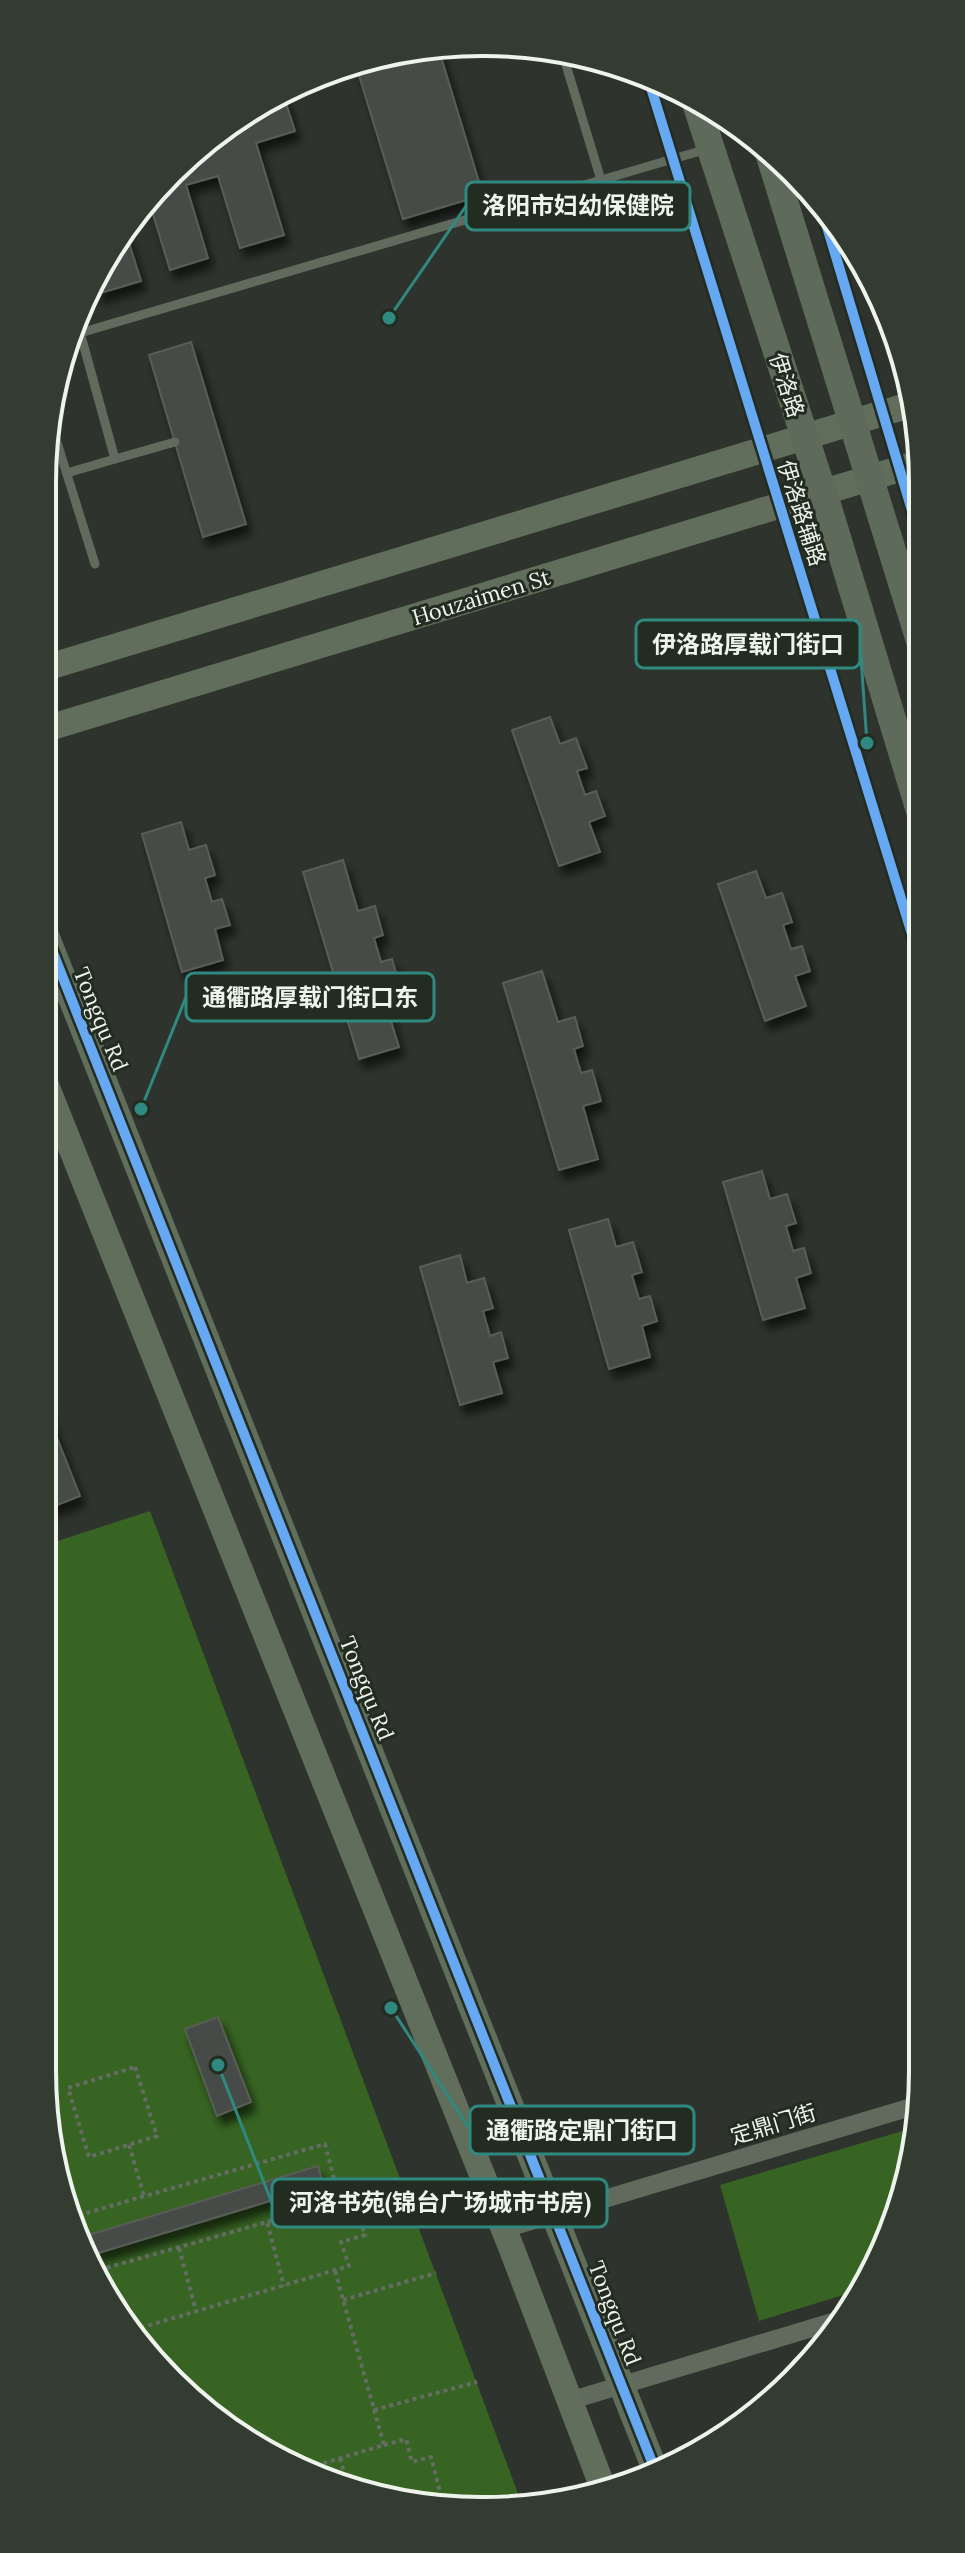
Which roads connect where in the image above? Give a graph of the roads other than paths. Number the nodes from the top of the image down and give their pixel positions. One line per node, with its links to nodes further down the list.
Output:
1 (566, 64): 5 (lane)
2 (699, 115): 3 (main road, 伊洛路)
3 (709, 148): 5 (lane); 10 (main road, 伊洛路)
4 (775, 173): 9 (main road)
5 (601, 180): 6 (lane)
6 (85, 329)
7 (80, 342): 13 (lane)
8 (902, 407): 9 (street)
9 (852, 423): 10 (street); 16 (main road)
10 (804, 437): 17 (main road, 伊洛路); 20 (street)
11 (175, 442): 13 (lane)
12 (58, 445): 15 (lane)
13 (115, 459): 15 (lane)
14 (908, 466): 16 (street, Houzaimen St)
15 (67, 473): 18 (lane)
16 (869, 478): 17 (street, Houzaimen St); 19 (main road)
17 (823, 493): 21 (street, Houzaimen St); 22 (main road, 伊洛路)
18 (95, 564)
19 (909, 606)
20 (56, 665)
21 (56, 726)
22 (909, 775)
23 (56, 960): 26 (street, Tongqu Rd)
24 (56, 1110): 27 (street)
25 (907, 2108): 26 (street, 定鼎门街)
26 (555, 2214): 27 (street, 定鼎门街); 29 (street, Tongqu Rd)
27 (504, 2229): 30 (street)
28 (825, 2324): 29 (street)
29 (622, 2385): 30 (street); 31 (street, Tongqu Rd)
30 (569, 2401): 32 (street)
31 (652, 2462)
32 (600, 2480)

